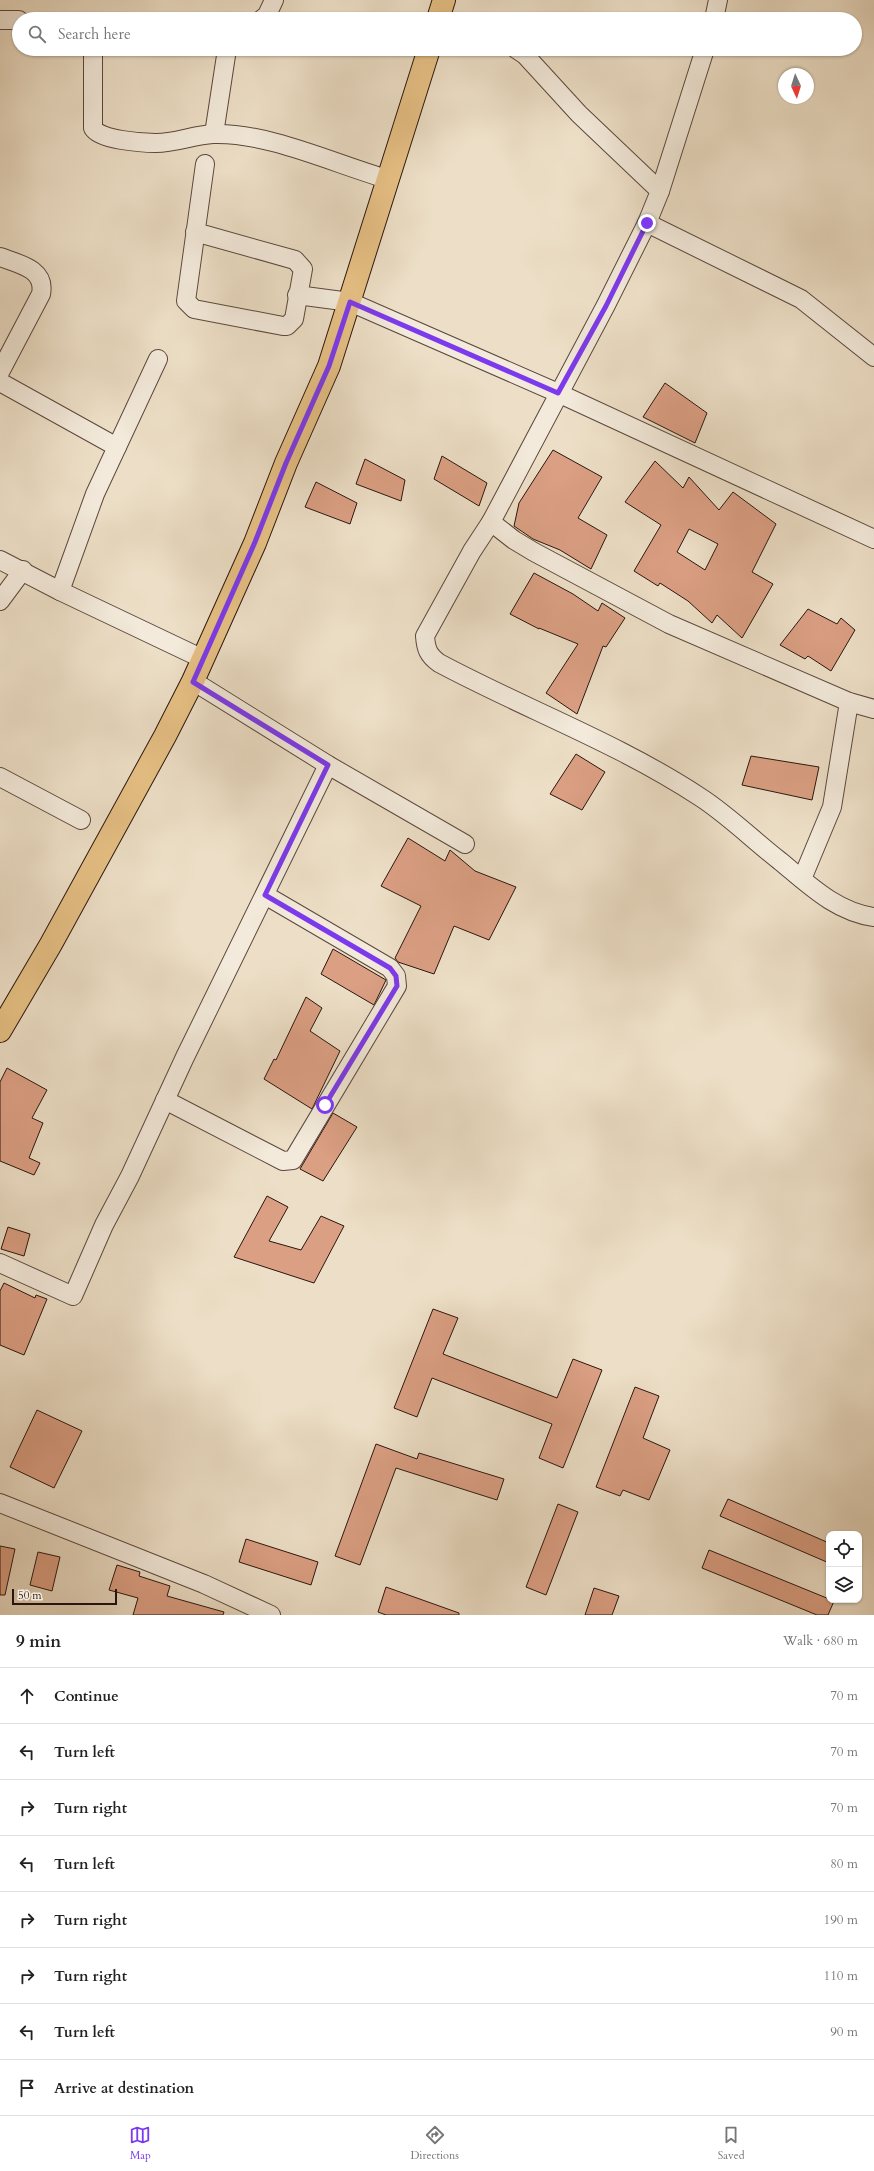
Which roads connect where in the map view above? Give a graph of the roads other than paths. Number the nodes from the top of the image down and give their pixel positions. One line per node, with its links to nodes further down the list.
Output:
1 (274, 0): 4 (street)
2 (444, 0): 5 (main road)
3 (718, 0): 6 (street)
4 (268, 12)
5 (440, 12)
6 (715, 12)
7 (0, 20): 8 (street)
8 (12, 20)
9 (93, 56): 14 (street)
10 (226, 56): 14 (street)
11 (427, 56): 16 (main road)
12 (526, 56): 17 (street)
13 (703, 56): 17 (street)
14 (214, 134): 16 (street)
15 (205, 164): 19 (street)
16 (387, 179): 22 (main road)
17 (660, 191): 18 (street)
18 (647, 223): 23 (street); 27 (street)
19 (195, 232): 21 (street); 21 (street)
20 (0, 256): 25 (street)
21 (297, 295): 22 (street)
22 (350, 302): 27 (street); 35 (main road)
23 (874, 357)
24 (158, 359): 28 (street)
25 (0, 372)
26 (0, 382): 28 (street)
27 (558, 393): 29 (street); 30 (street)
28 (118, 447): 33 (street)
29 (491, 522): 37 (street); 43 (street)
30 (874, 539)
31 (0, 560): 32 (street)
32 (23, 570): 33 (street); 34 (street)
33 (60, 591): 35 (street)
34 (0, 601)
35 (203, 659): 36 (main road)
36 (193, 682): 39 (street); 46 (main road)
37 (849, 702): 38 (street); 43 (street)
38 (874, 709)
39 (328, 765): 42 (street); 44 (street)
40 (0, 777): 41 (street)
41 (81, 820)
42 (466, 844)
43 (802, 879): 45 (street)
44 (265, 895): 47 (street); 47 (street)
45 (874, 917)
46 (0, 1031)
47 (165, 1100): 48 (street)
48 (0, 1262)
49 (0, 1503): 50 (street)
50 (271, 1615)

